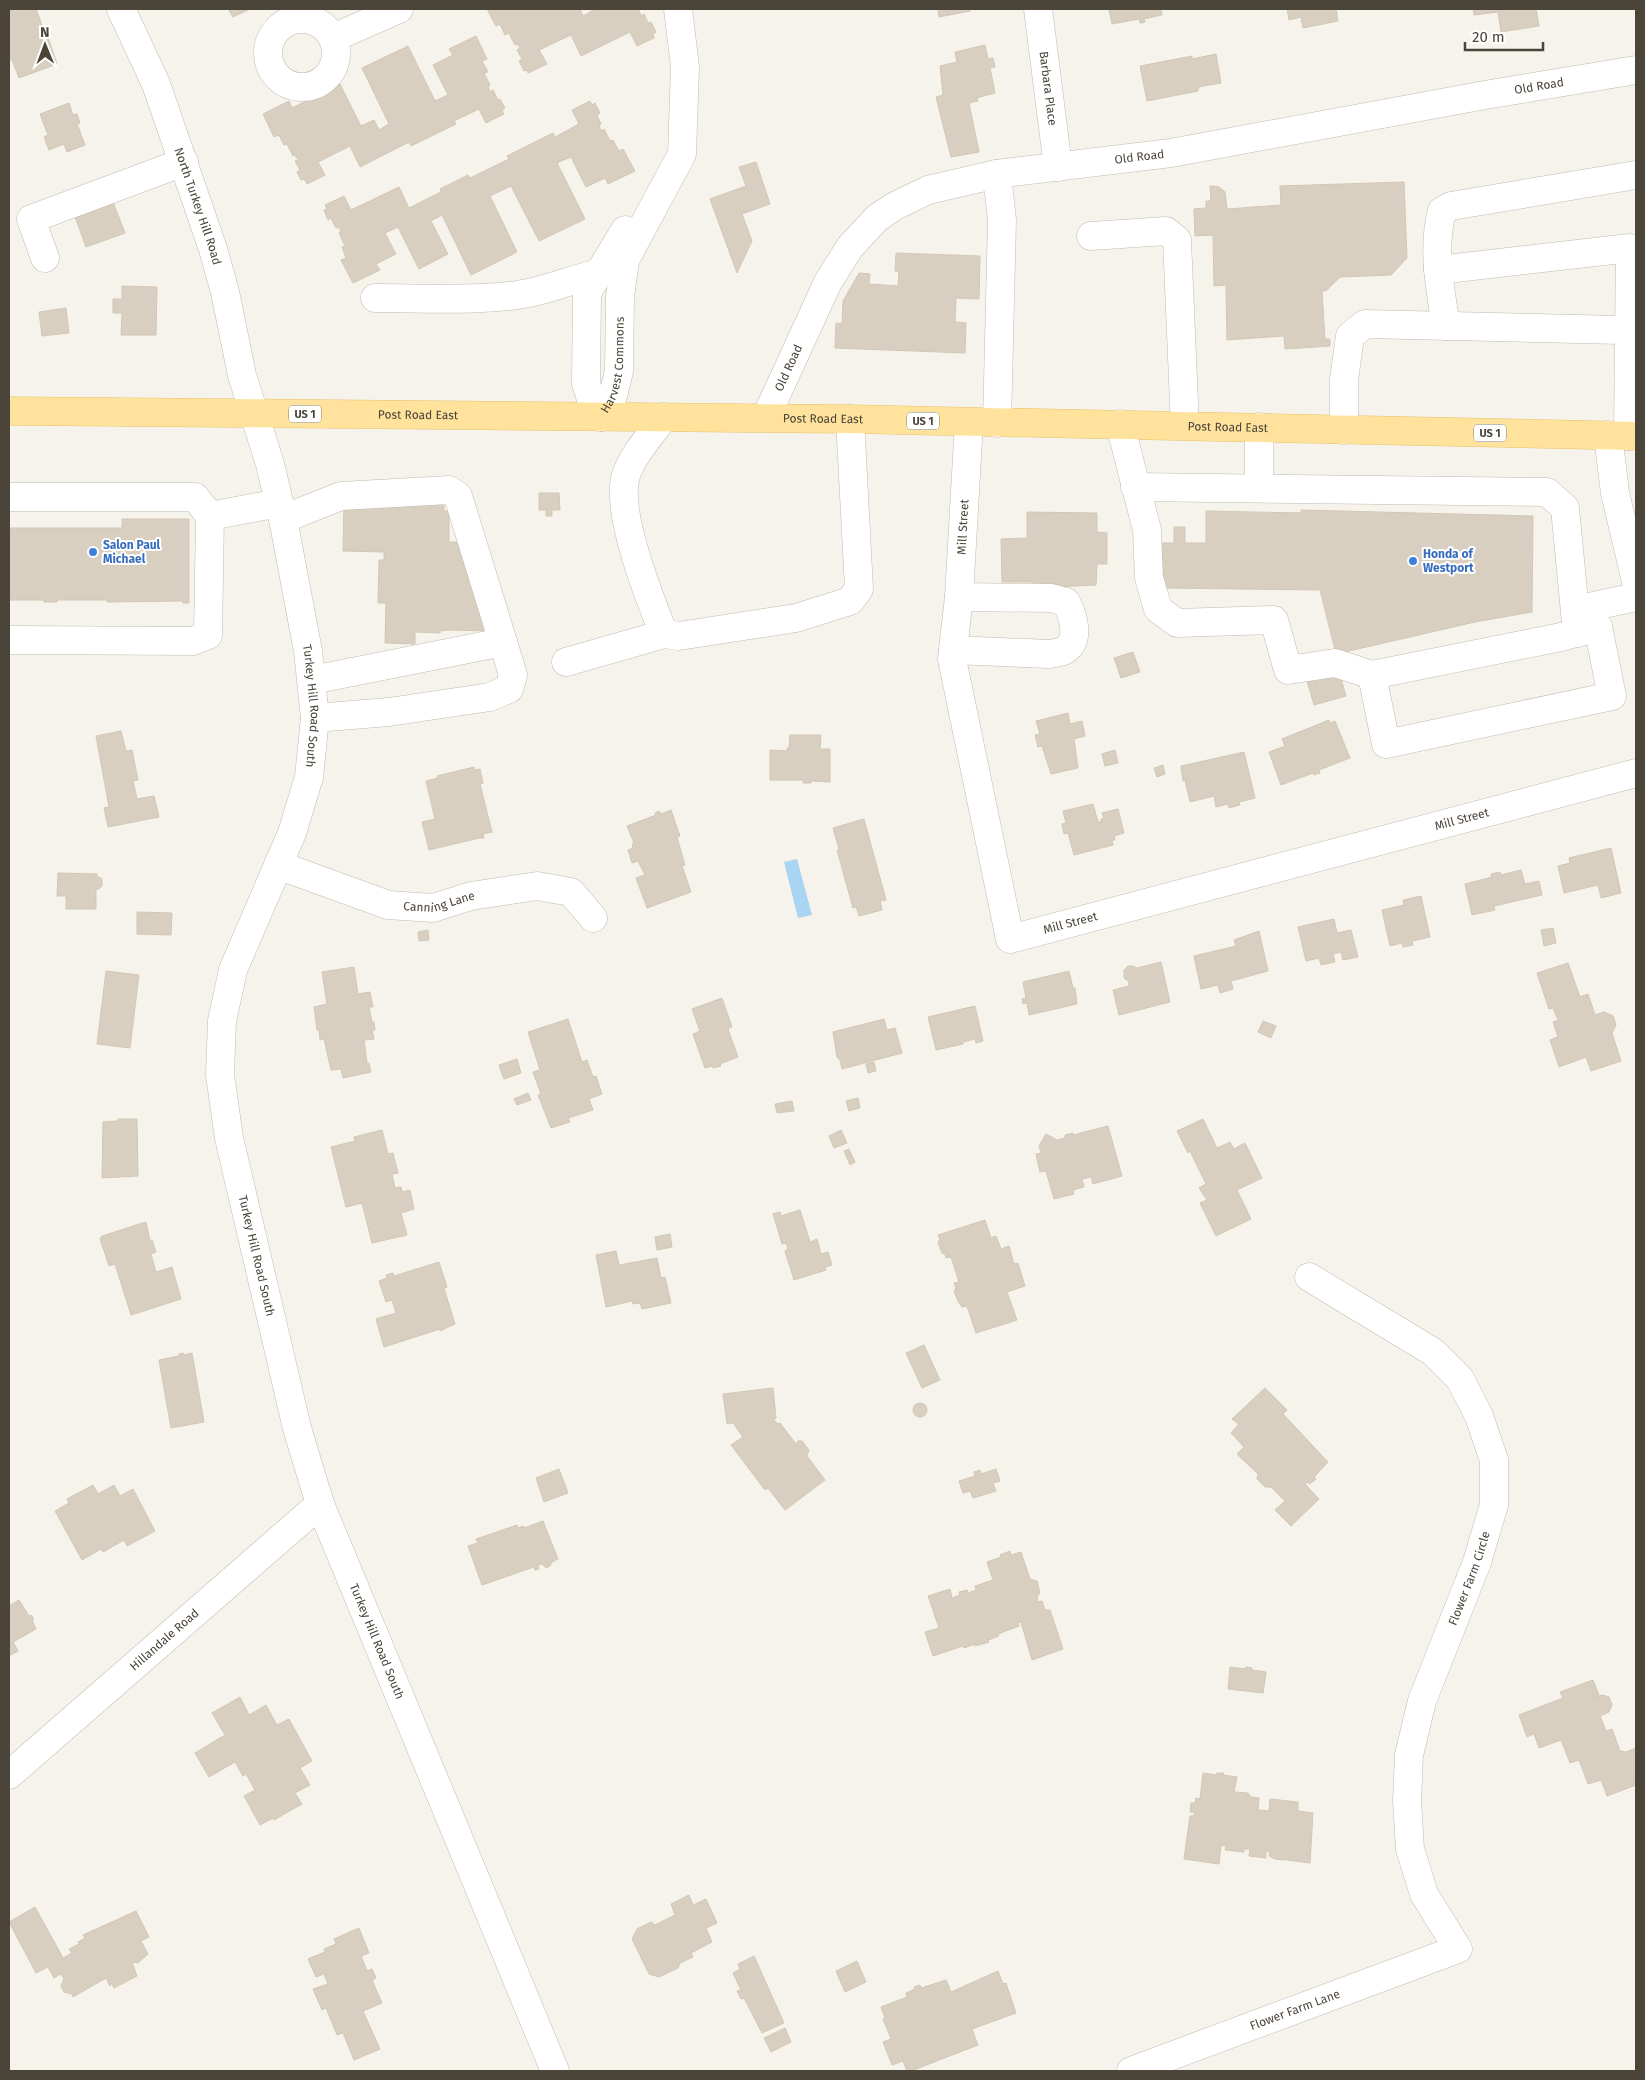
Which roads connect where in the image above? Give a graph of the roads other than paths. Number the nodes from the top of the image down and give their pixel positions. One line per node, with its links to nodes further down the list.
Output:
1 (121, 9): 8 (street, North Turkey Hill Road)
2 (399, 9): 5 (street)
3 (678, 9): 7 (street, Harvest Commons)
4 (1038, 9): 9 (street, Barbara Place)
5 (333, 38)
6 (1636, 70): 9 (street, Old Road)
7 (682, 123): 16 (street, Harvest Commons); 22 (street, Harvest Commons)
8 (184, 162): 14 (street); 21 (street, North Turkey Hill Road)
9 (1058, 167): 10 (street, Old Road)
10 (997, 174): 24 (street, Old Road); 27 (street)
11 (1636, 175): 15 (street)
12 (1091, 236): 29 (street)
13 (1633, 247): 15 (street); 19 (street)
14 (45, 258)
15 (1438, 270): 18 (street)
16 (599, 273): 17 (street); 22 (street, Harvest Commons)
17 (375, 298)
18 (1446, 326): 19 (street); 31 (street)
19 (1629, 338): 32 (street)
20 (9, 411): 21 (main road, Post Road East / US 1)
21 (253, 413): 22 (main road, Post Road East / US 1); 36 (street, Turkey Hill Road South)
22 (602, 416): 23 (main road, Post Road East / US 1)
23 (664, 417): 24 (main road, Post Road East / US 1); 42 (street)
24 (766, 418): 25 (main road, Post Road East / US 1)
25 (850, 419): 26 (main road, Post Road East / US 1); 42 (street)
26 (969, 422): 27 (main road, Post Road East / US 1); 39 (street, Mill Street)
27 (996, 423): 28 (main road, Post Road East / US 1)
28 (1120, 424): 29 (main road, Post Road East / US 1); 33 (street)
29 (1185, 426): 30 (main road, Post Road East / US 1)
30 (1259, 427): 31 (main road, Post Road East / US 1); 34 (street)
31 (1344, 430): 32 (main road, Post Road East / US 1)
32 (1624, 436): 38 (street)
33 (1135, 487): 34 (street); 47 (street)
34 (1259, 488): 41 (street)
35 (9, 497): 37 (street)
36 (281, 511): 37 (street); 44 (street); 48 (street, Turkey Hill Road South)
37 (210, 516): 43 (street)
38 (1636, 581)
39 (959, 597): 45 (street, Mill Street); 45 (street)
40 (1636, 597): 41 (street)
41 (1576, 622): 47 (street); 47 (street)
42 (664, 634): 46 (street)
43 (9, 640)
44 (503, 642): 48 (street); 49 (street)
45 (953, 650): 50 (street, Mill Street)
46 (566, 662)
47 (1372, 676)
48 (312, 680): 49 (street, Turkey Hill Road South)
49 (315, 718): 51 (street, Turkey Hill Road South)
50 (1636, 773)
51 (278, 865): 52 (street, Canning Lane); 54 (street, Turkey Hill Road South)
52 (593, 918)
53 (1309, 1277): 56 (street, Flower Farm Circle)
54 (320, 1504): 55 (street, Hillandale Road); 57 (street, Turkey Hill Road South)
55 (9, 1776)
56 (1458, 1949): 58 (street, Flower Farm Lane)
57 (556, 2071)
58 (1131, 2071)

